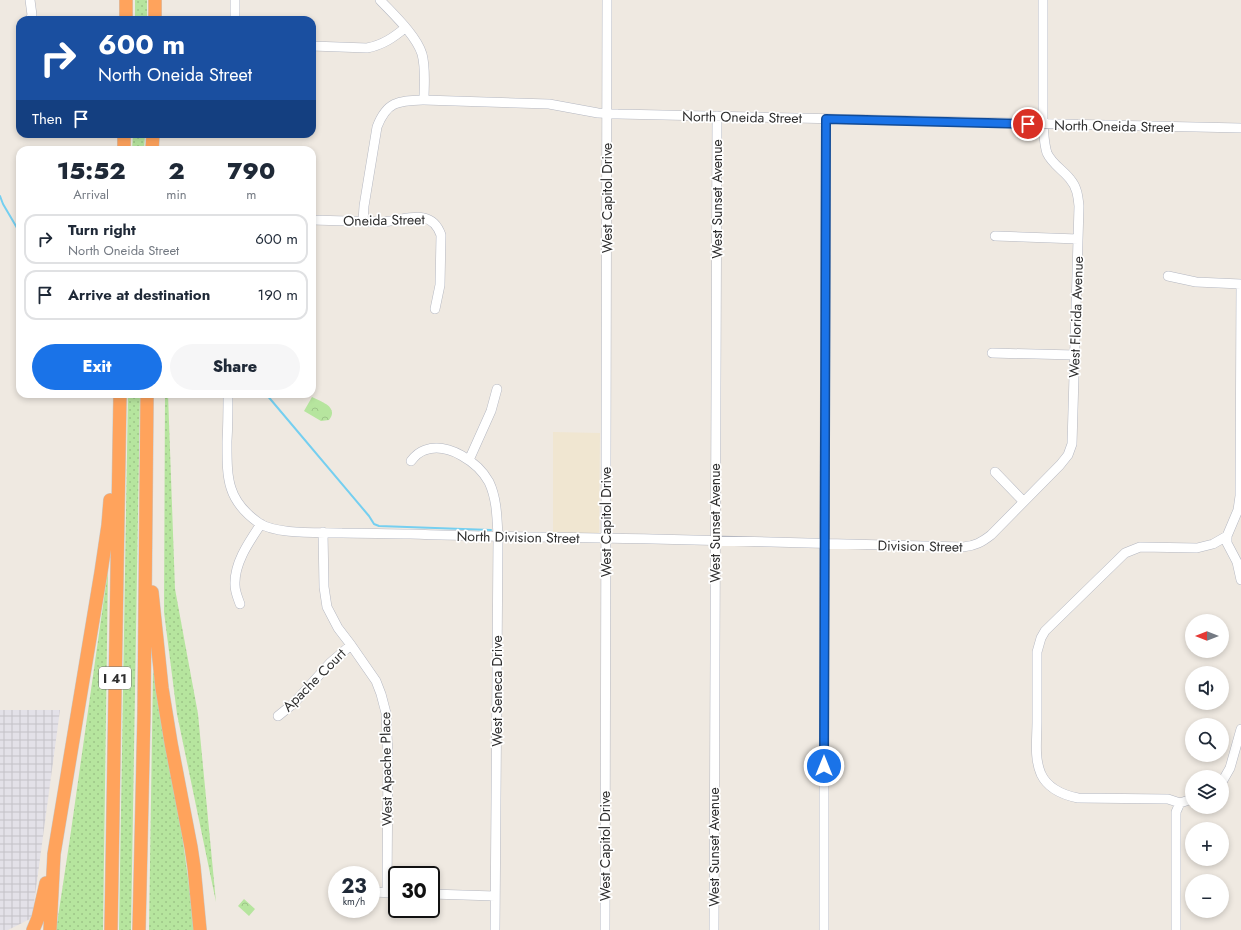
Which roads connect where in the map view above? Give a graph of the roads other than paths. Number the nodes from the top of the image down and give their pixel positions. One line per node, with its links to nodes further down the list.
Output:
1 (30, 0): 8 (street)
2 (126, 0): 9 (highway)
3 (155, 0): 10 (highway)
4 (236, 0): 11 (street)
5 (380, 0): 12 (street)
6 (607, 0): 15 (street, West Capitol Drive)
7 (1044, 0): 18 (street, West Florida Avenue)
8 (31, 16)
9 (126, 16)
10 (155, 16)
11 (235, 16)
12 (405, 28): 13 (street); 14 (street)
13 (316, 46)
14 (424, 100): 15 (street, North Oneida Street); 21 (street, North Oneida Street)
15 (608, 113): 16 (street, North Oneida Street); 43 (street, West Capitol Drive)
16 (717, 116): 17 (street, North Oneida Street); 44 (street, West Sunset Avenue)
17 (826, 119): 18 (street, North Oneida Street); 45 (street)
18 (1043, 124): 19 (street, North Oneida Street); 23 (street, West Florida Avenue)
19 (1241, 128)
20 (316, 220): 21 (street, Oneida Street)
21 (363, 222): 26 (street, Oneida Street)
22 (995, 236): 23 (street)
23 (1078, 239): 28 (street, West Florida Avenue)
24 (1168, 276): 25 (street)
25 (1241, 284): 41 (street)
26 (435, 309)
27 (992, 352): 28 (street)
28 (1075, 355): 37 (street, West Florida Avenue)
29 (498, 389): 34 (street)
30 (120, 398): 33 (highway, I 41)
31 (147, 398): 39 (highway, I 41)
32 (228, 398): 38 (street)
33 (120, 427): 54 (highway); 62 (highway, I 41)
34 (469, 460): 35 (street, West Seneca Drive); 42 (street, West Seneca Drive)
35 (411, 461)
36 (995, 472): 37 (street)
37 (1023, 501): 45 (street, Division Street)
38 (261, 524): 40 (street, North Division Street); 47 (street)
39 (145, 531): 59 (highway); 63 (highway, I 41)
40 (323, 532): 42 (street, North Division Street); 48 (street, West Apache Place)
41 (1227, 536): 46 (street); 53 (street)
42 (498, 537): 43 (street, North Division Street); 58 (street, West Seneca Drive)
43 (606, 538): 44 (street, North Division Street); 65 (street, West Capitol Drive)
44 (715, 541): 45 (street, North Division Street); 66 (street, West Sunset Avenue)
45 (824, 544): 67 (street)
46 (1241, 580)
47 (240, 604)
48 (351, 645): 49 (street, Apache Court); 56 (street, West Apache Place)
49 (278, 716)
50 (1241, 730): 51 (street)
51 (1229, 770)
52 (1185, 801): 53 (street)
53 (1180, 803): 68 (street)
54 (54, 854): 60 (highway); 61 (highway)
55 (380, 893): 56 (street)
56 (387, 893)
57 (440, 894): 58 (street)
58 (495, 896): 64 (street, West Seneca Drive)
59 (201, 928)
60 (33, 930)
61 (50, 930)
62 (111, 930)
63 (139, 930)
64 (495, 930)
65 (605, 930)
66 (714, 930)
67 (824, 930)
68 (1176, 930)

